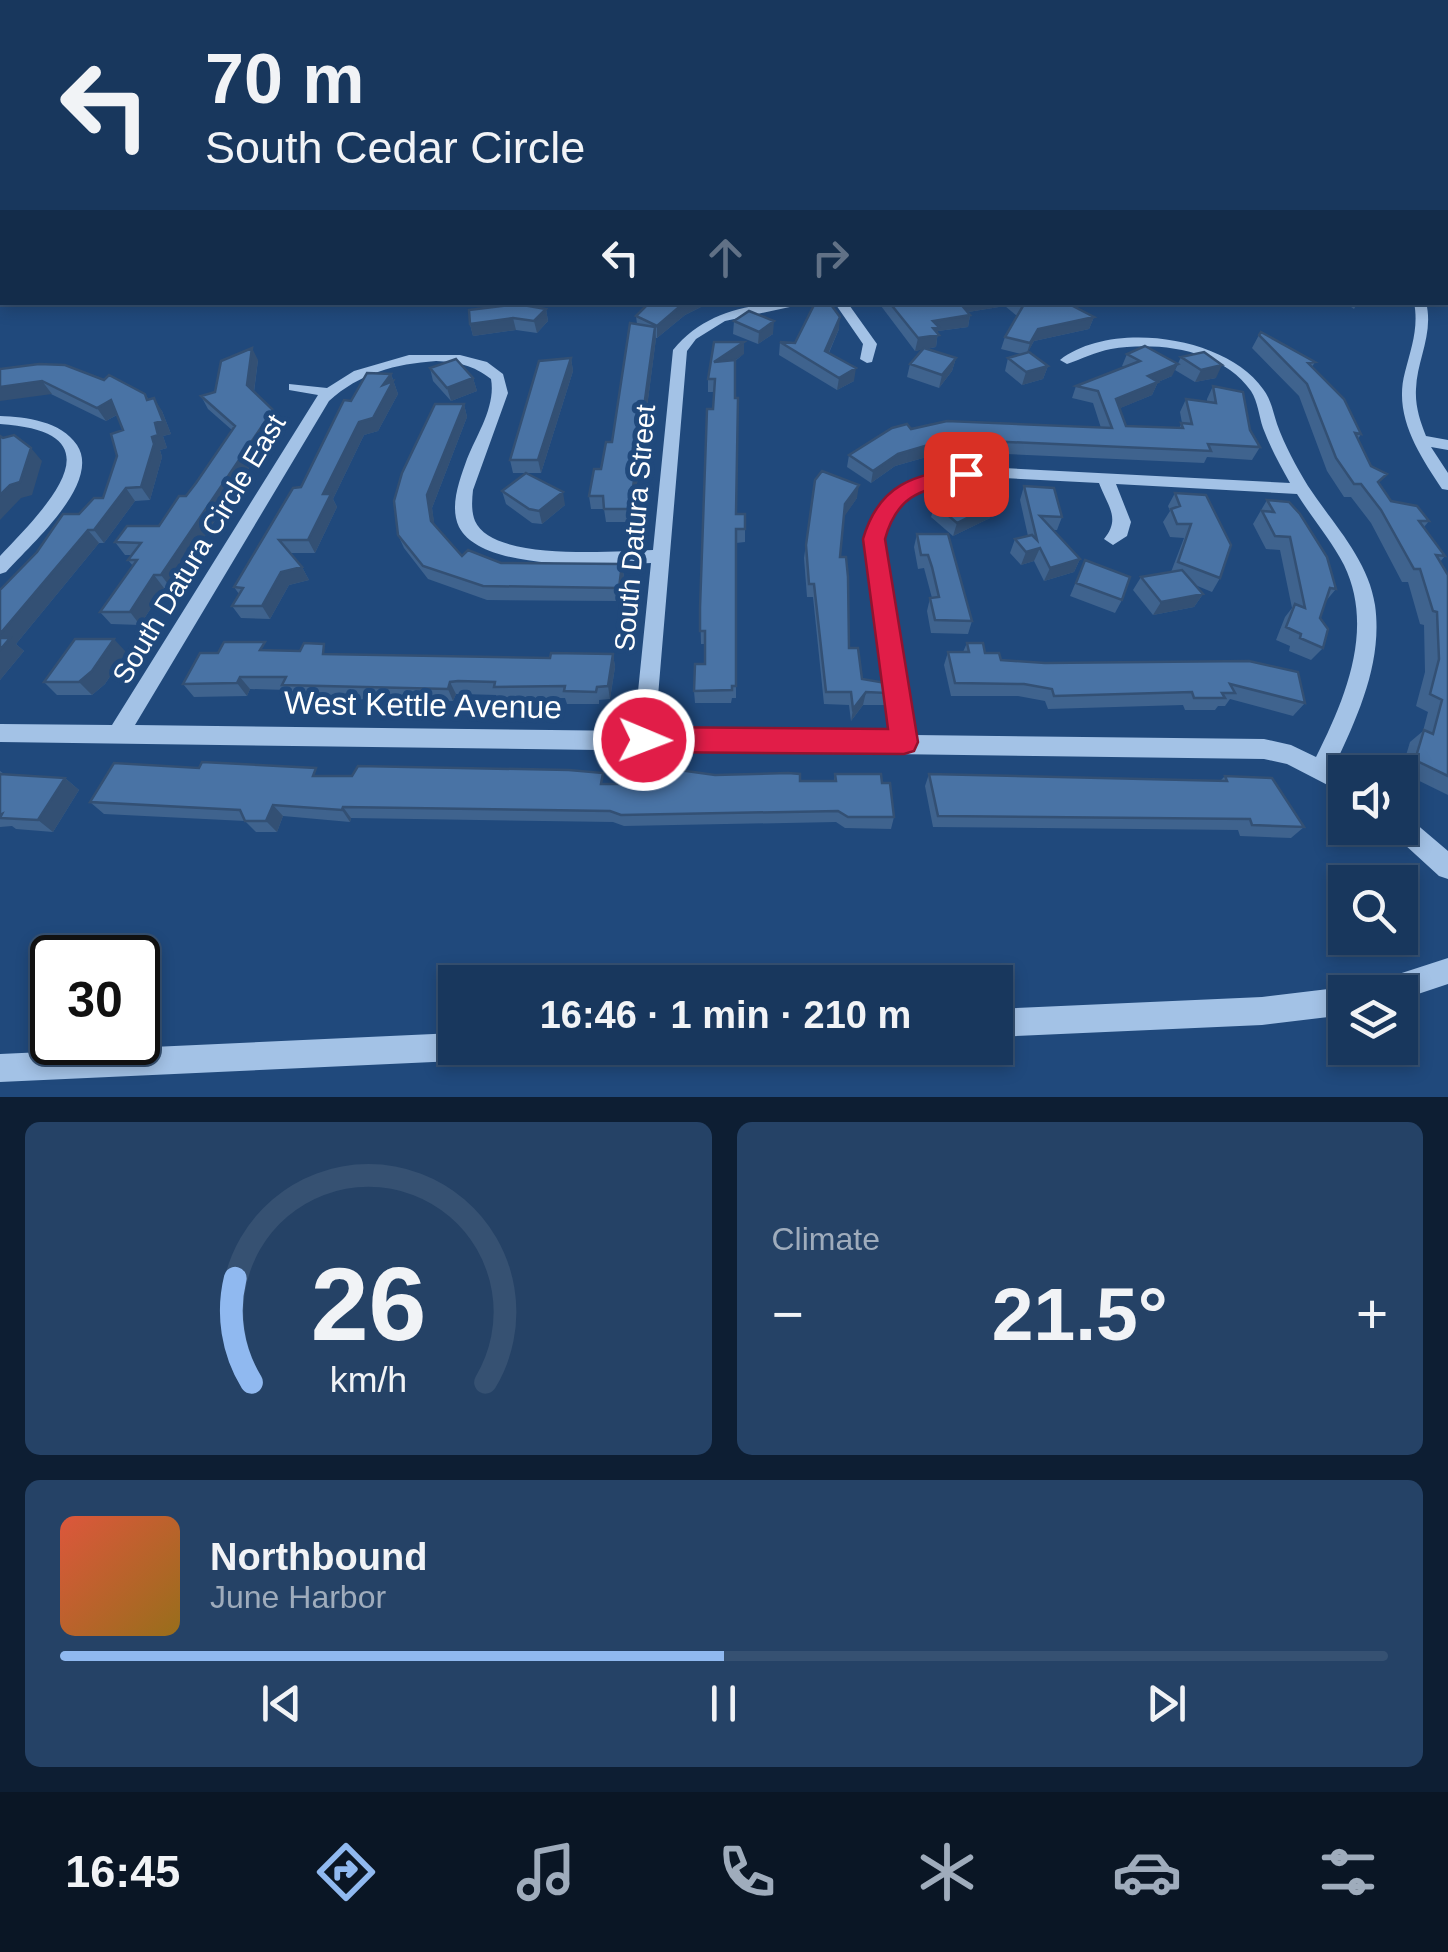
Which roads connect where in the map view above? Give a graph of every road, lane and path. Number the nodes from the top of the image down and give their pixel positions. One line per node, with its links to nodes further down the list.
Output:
1 (789, 305): 15 (street, South Datura Street)
2 (842, 305): 4 (street)
3 (1421, 305): 9 (street)
4 (867, 359)
5 (1068, 360): 13 (street)
6 (294, 387): 7 (street, South Datura Circle East)
7 (328, 392): 15 (street, South Datura Circle East); 18 (street, South Datura Circle East)
8 (0, 420): 16 (street)
9 (1420, 440): 10 (street); 12 (street)
10 (1448, 445)
11 (1106, 480): 13 (street); 14 (street); 20 (street)
12 (1448, 485)
13 (1302, 489): 21 (street)
14 (1112, 540)
15 (659, 556): 19 (street, South Datura Street)
16 (0, 567)
17 (0, 733): 18 (street, West Kettle Avenue)
18 (118, 735): 19 (street, West Kettle Avenue)
19 (644, 740): 20 (street, West Kettle Avenue)
20 (904, 742): 21 (street, West Kettle Avenue)
21 (1322, 768): 22 (street, West Kettle Avenue)
22 (1328, 772)
23 (1418, 841): 24 (street)
24 (1448, 867)
25 (1448, 971): 26 (street)
26 (1418, 981)
27 (1328, 1003): 28 (street)
28 (1013, 1022)
29 (438, 1048): 30 (street)
30 (0, 1068)

